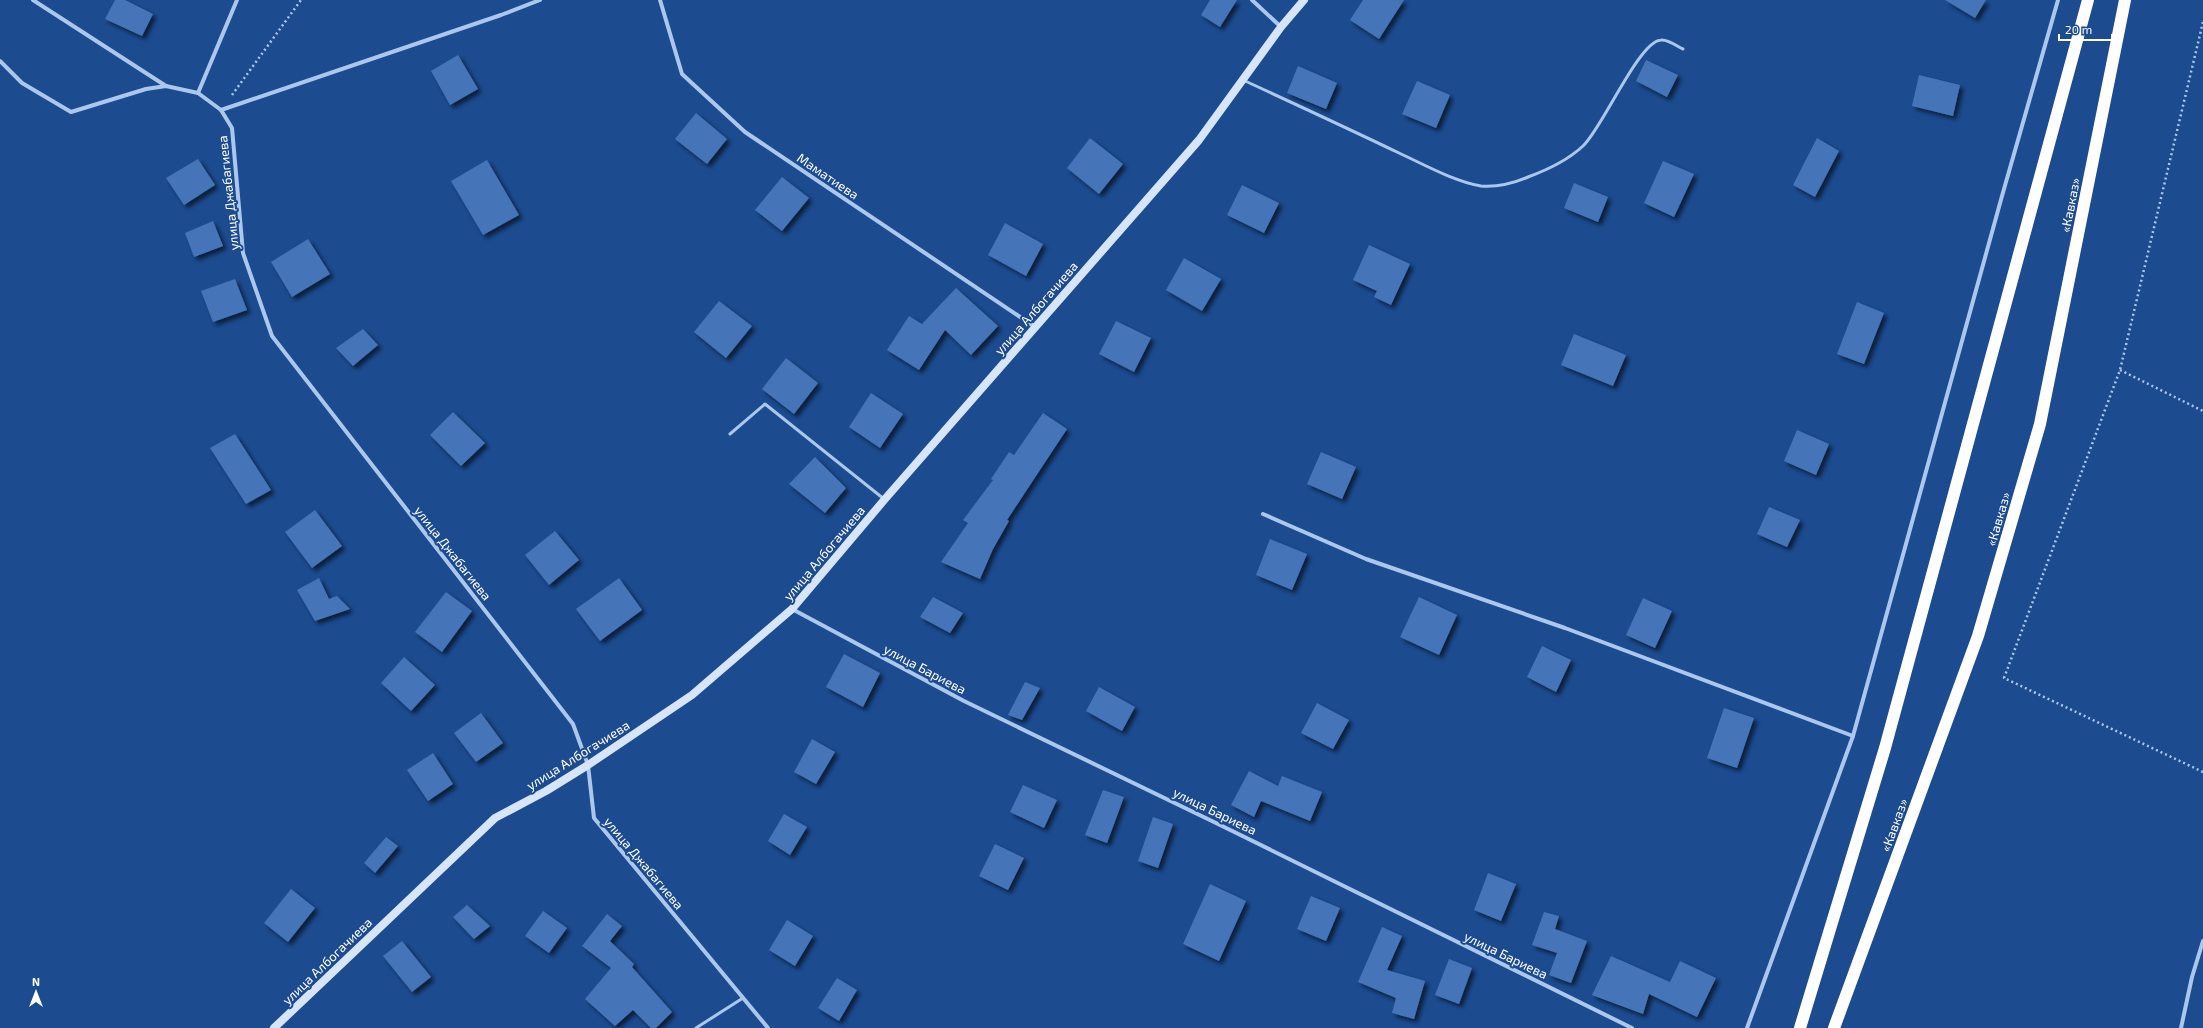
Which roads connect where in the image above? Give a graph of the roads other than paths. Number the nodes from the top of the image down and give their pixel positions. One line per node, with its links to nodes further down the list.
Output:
1 (33, 0): 14 (street)
2 (237, 0): 15 (street)
3 (540, 0): 16 (street)
4 (660, 0): 17 (street, Маматиева)
5 (1252, 0): 10 (street)
6 (1304, 0): 10 (street, улица Албогачиева)
7 (2058, 0): 22 (street)
8 (2088, 0): 31 (highway)
9 (2125, 0): 32 (highway, «Кавказ»)
10 (1282, 27): 13 (street, улица Албогачиева)
11 (1683, 49): 13 (lane)
12 (0, 61): 14 (street)
13 (1243, 80): 17 (street, улица Албогачиева)
14 (166, 86): 15 (street, улица Джабагиева)
15 (198, 93): 16 (street, улица Джабагиева)
16 (221, 110): 23 (street, улица Джабагиева)
17 (1035, 327): 19 (street, улица Албогачиева)
18 (730, 434): 19 (lane)
19 (885, 500): 21 (street, улица Албогачиева)
20 (1263, 514): 22 (street)
21 (792, 609): 23 (street, улица Албогачиева); 29 (street, улица Бариева)
22 (1853, 736): 30 (street)
23 (588, 765): 25 (street, улица Джабагиева); 26 (street, улица Албогачиева)
24 (2203, 941): 33 (street)
25 (743, 998): 27 (lane); 28 (street, улица Джабагиева)
26 (274, 1028)
27 (696, 1028)
28 (768, 1028)
29 (1632, 1028)
30 (1747, 1028)
31 (1800, 1028)
32 (1834, 1028)
33 (2181, 1028)

